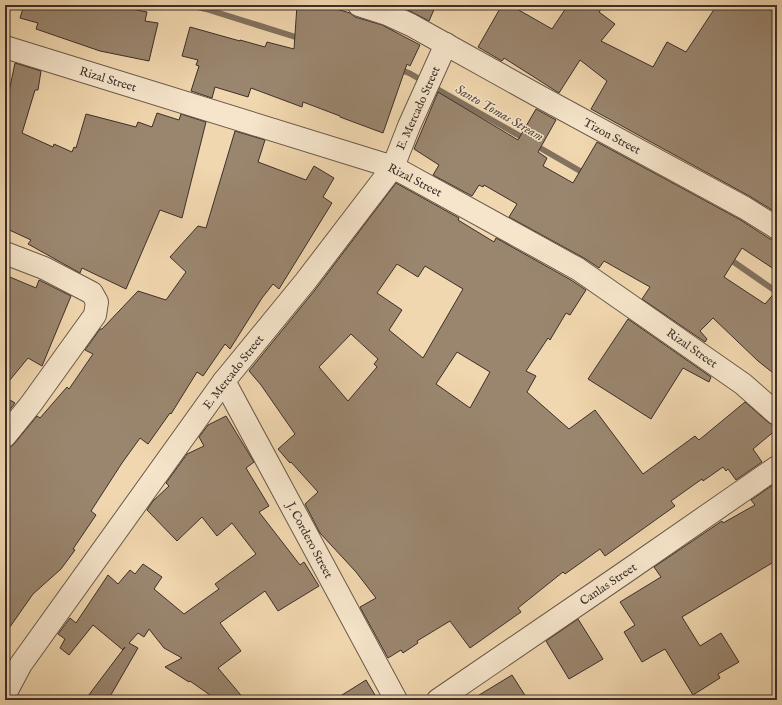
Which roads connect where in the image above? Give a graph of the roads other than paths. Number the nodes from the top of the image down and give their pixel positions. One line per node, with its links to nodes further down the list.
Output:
1 (359, 5): 2 (street, Tizon Street)
2 (446, 44): 4 (street, E. Mercado Street); 5 (street, Tizon Street)
3 (5, 47): 4 (street, Rizal Street)
4 (393, 167): 7 (street, E. Mercado Street); 8 (street, Rizal Street)
5 (777, 228)
6 (5, 253): 9 (street)
7 (224, 381): 11 (street, E. Mercado Street); 12 (street, J. Cordero Street)
8 (777, 414)
9 (5, 436)
10 (777, 467): 13 (street, Canlas Street)
11 (5, 694)
12 (396, 700)
13 (438, 700)

